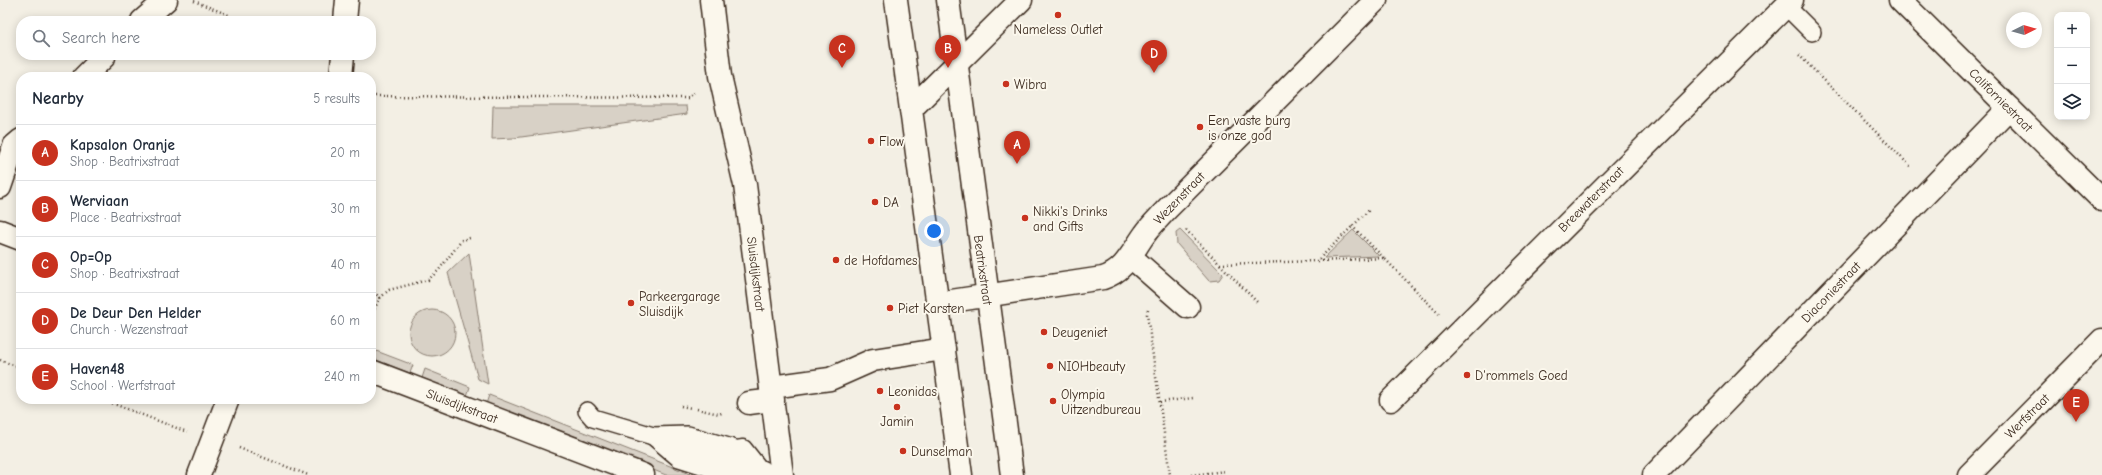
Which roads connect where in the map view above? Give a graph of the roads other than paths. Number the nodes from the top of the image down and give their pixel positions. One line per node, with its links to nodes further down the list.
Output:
1 (166, 0): 10 (street)
2 (347, 0): 11 (street)
3 (711, 0): 32 (street, Sluisdijkstraat)
4 (896, 0): 19 (street)
5 (948, 0): 15 (street, Beatrixstraat)
6 (1021, 0): 15 (street)
7 (1376, 0): 25 (street, Wezenstraat)
8 (1900, 0): 18 (street, Californiestraat)
9 (1789, 3): 12 (lane); 33 (street, Breewaterstraat)
10 (148, 16)
11 (345, 16)
12 (1812, 32)
13 (101, 60): 16 (street)
14 (343, 60): 17 (street)
15 (956, 64): 19 (street); 26 (street, Beatrixstraat)
16 (89, 72)
17 (341, 72)
18 (2009, 108): 22 (street, Californiestraat); 39 (street, Diaconiestraat)
19 (911, 109): 27 (street)
20 (16, 144): 21 (street)
21 (0, 187)
22 (2102, 200)
23 (0, 231): 24 (street)
24 (16, 237)
25 (1131, 257): 26 (street, Wezenstraat); 28 (street)
26 (986, 296): 27 (street, Wezenstraat); 44 (street, Beatrixstraat)
27 (938, 303): 30 (street)
28 (1188, 307)
29 (2102, 340): 45 (street, Werfstraat)
30 (944, 350): 32 (street); 43 (street)
31 (376, 373): 41 (street, Sluisdijkstraat)
32 (772, 393): 34 (street); 42 (street, Sluisdijkstraat)
33 (1391, 400)
34 (749, 403)
35 (226, 404): 40 (street)
36 (587, 410): 37 (lane)
37 (653, 436): 38 (lane); 38 (lane)
38 (746, 468)
39 (1655, 474)
40 (199, 475)
41 (642, 475)
42 (782, 475)
43 (961, 475)
44 (1012, 475)
45 (1969, 475)

